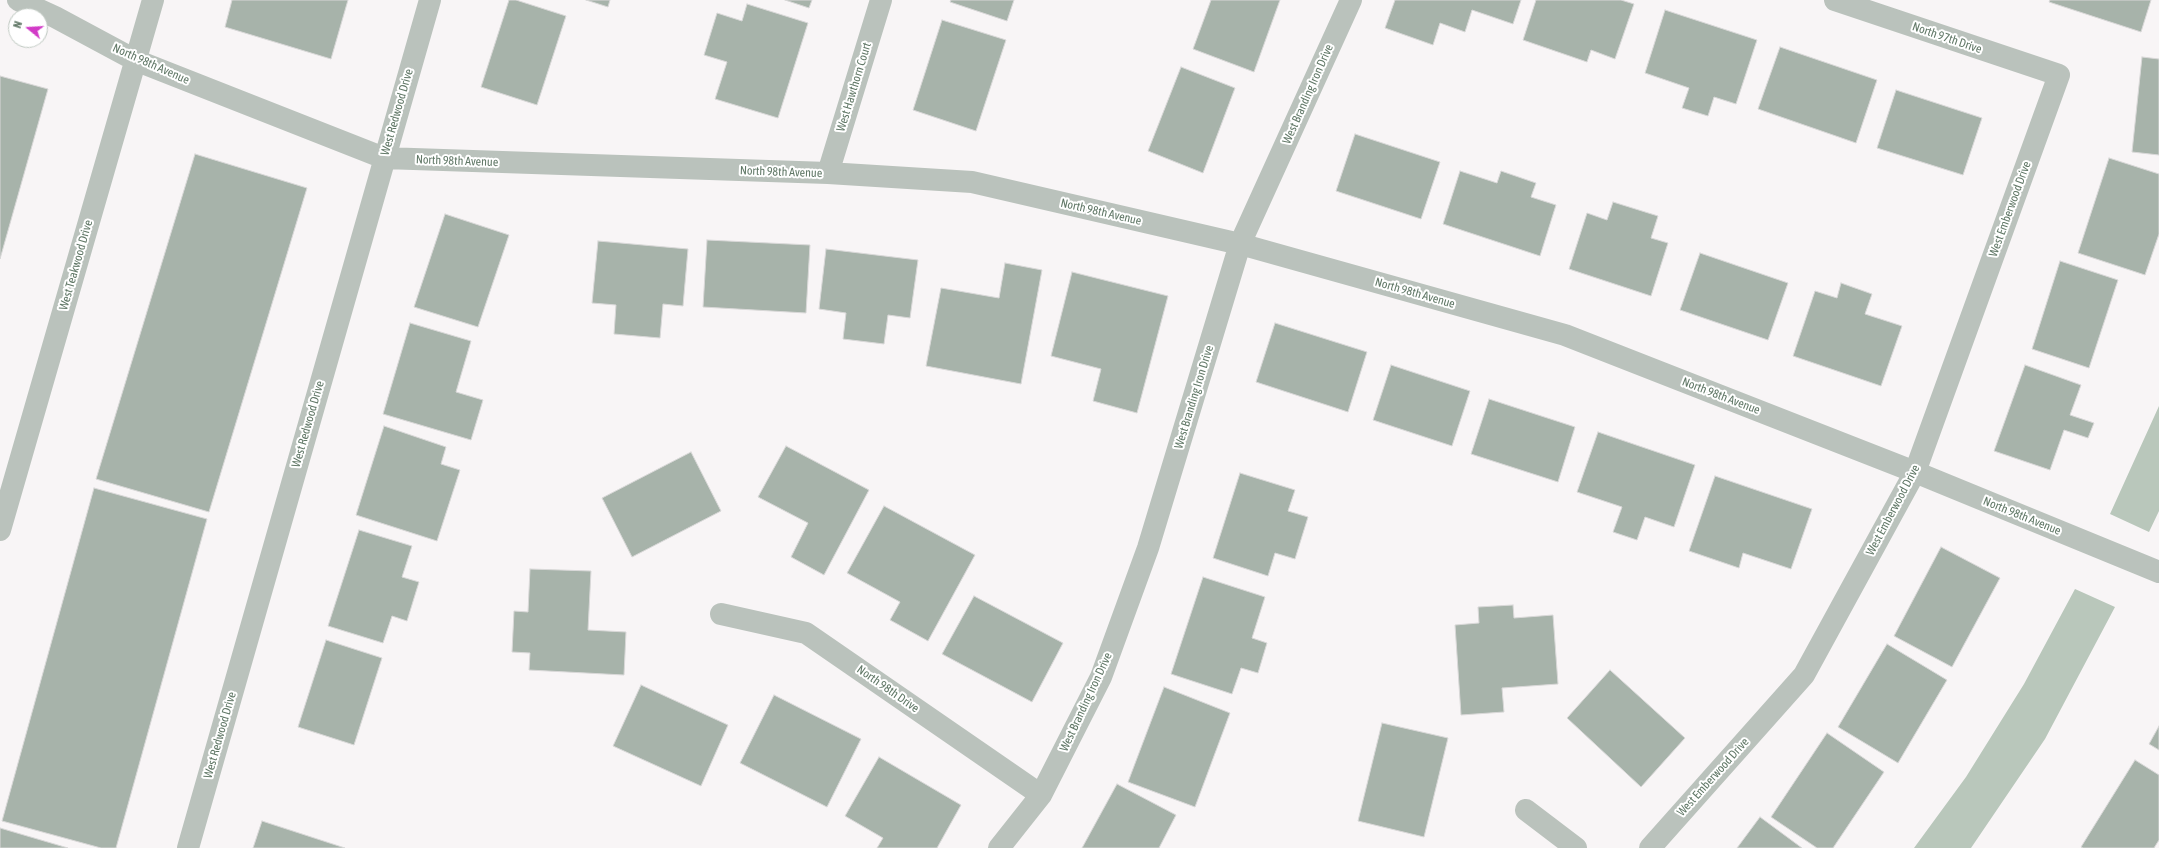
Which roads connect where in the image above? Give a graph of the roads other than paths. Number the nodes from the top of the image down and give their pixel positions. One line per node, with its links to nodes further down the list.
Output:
1 (18, 0): 7 (street, North 98th Avenue)
2 (153, 0): 7 (street, West Teakwood Drive)
3 (430, 0): 9 (street, West Redwood Drive)
4 (881, 0): 10 (street, West Hawthorn Court)
5 (1351, 0): 11 (street, West Branding Iron Drive)
6 (1835, 0): 8 (street, North 97th Drive)
7 (135, 60): 9 (street, North 98th Avenue); 13 (street, West Teakwood Drive)
8 (2059, 75): 12 (street, West Emberwood Drive)
9 (384, 158): 10 (street, North 98th Avenue); 18 (street, West Redwood Drive)
10 (828, 174): 11 (street, North 98th Avenue)
11 (1240, 244): 12 (street, North 98th Avenue); 16 (street, West Branding Iron Drive)
12 (1915, 472): 14 (street, North 98th Avenue); 21 (street, West Emberwood Drive)
13 (0, 530)
14 (2159, 572)
15 (721, 614): 16 (street, North 98th Drive)
16 (1041, 795): 19 (street, West Branding Iron Drive)
17 (1526, 810): 20 (street)
18 (188, 848)
19 (999, 848)
20 (1576, 848)
21 (1650, 848)

